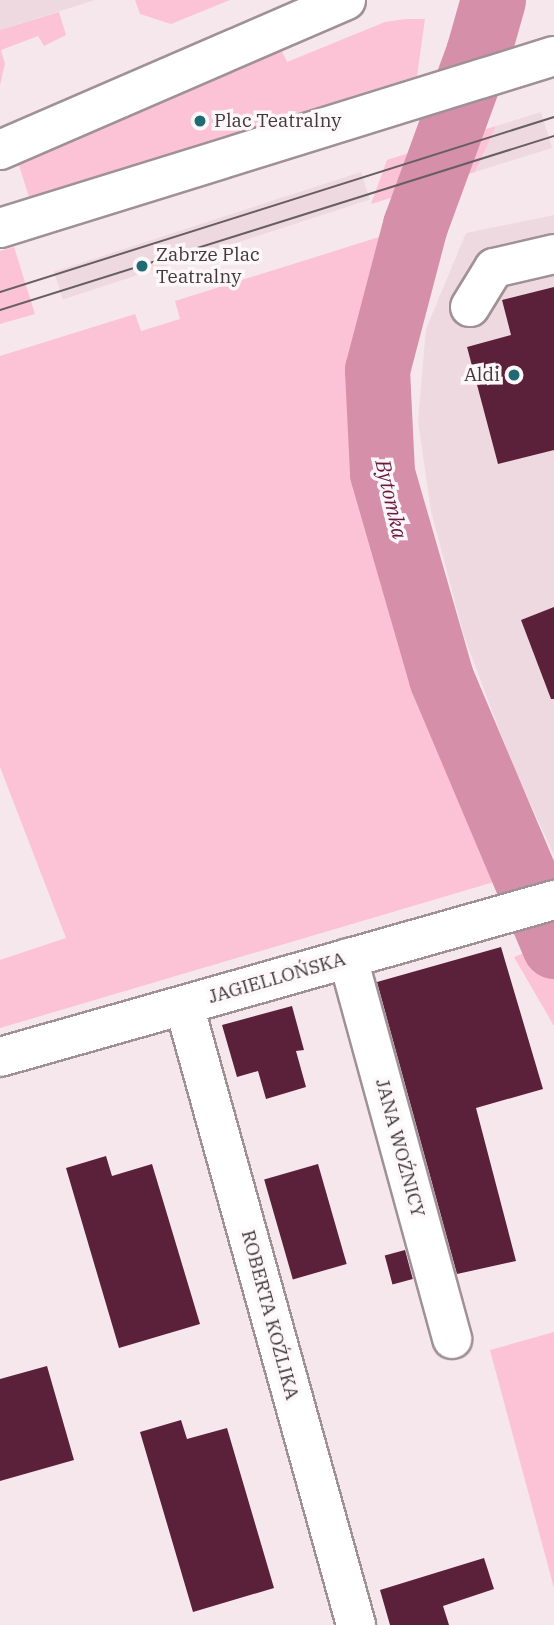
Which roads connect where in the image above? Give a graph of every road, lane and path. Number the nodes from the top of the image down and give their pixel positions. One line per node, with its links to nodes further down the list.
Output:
1 (346, 0): 3 (street)
2 (538, 61): 4 (street)
3 (0, 150)
4 (0, 228)
5 (554, 254): 6 (street)
6 (470, 307)
7 (554, 900): 8 (street, JAGIELLOŃSKA)
8 (348, 958): 9 (street, JAGIELLOŃSKA); 11 (street, JANA WOŹNICY)
9 (184, 1005): 10 (street, JAGIELLOŃSKA); 12 (street, ROBERTA KOŹLIKA)
10 (0, 1057)
11 (452, 1339)
12 (356, 1625)

